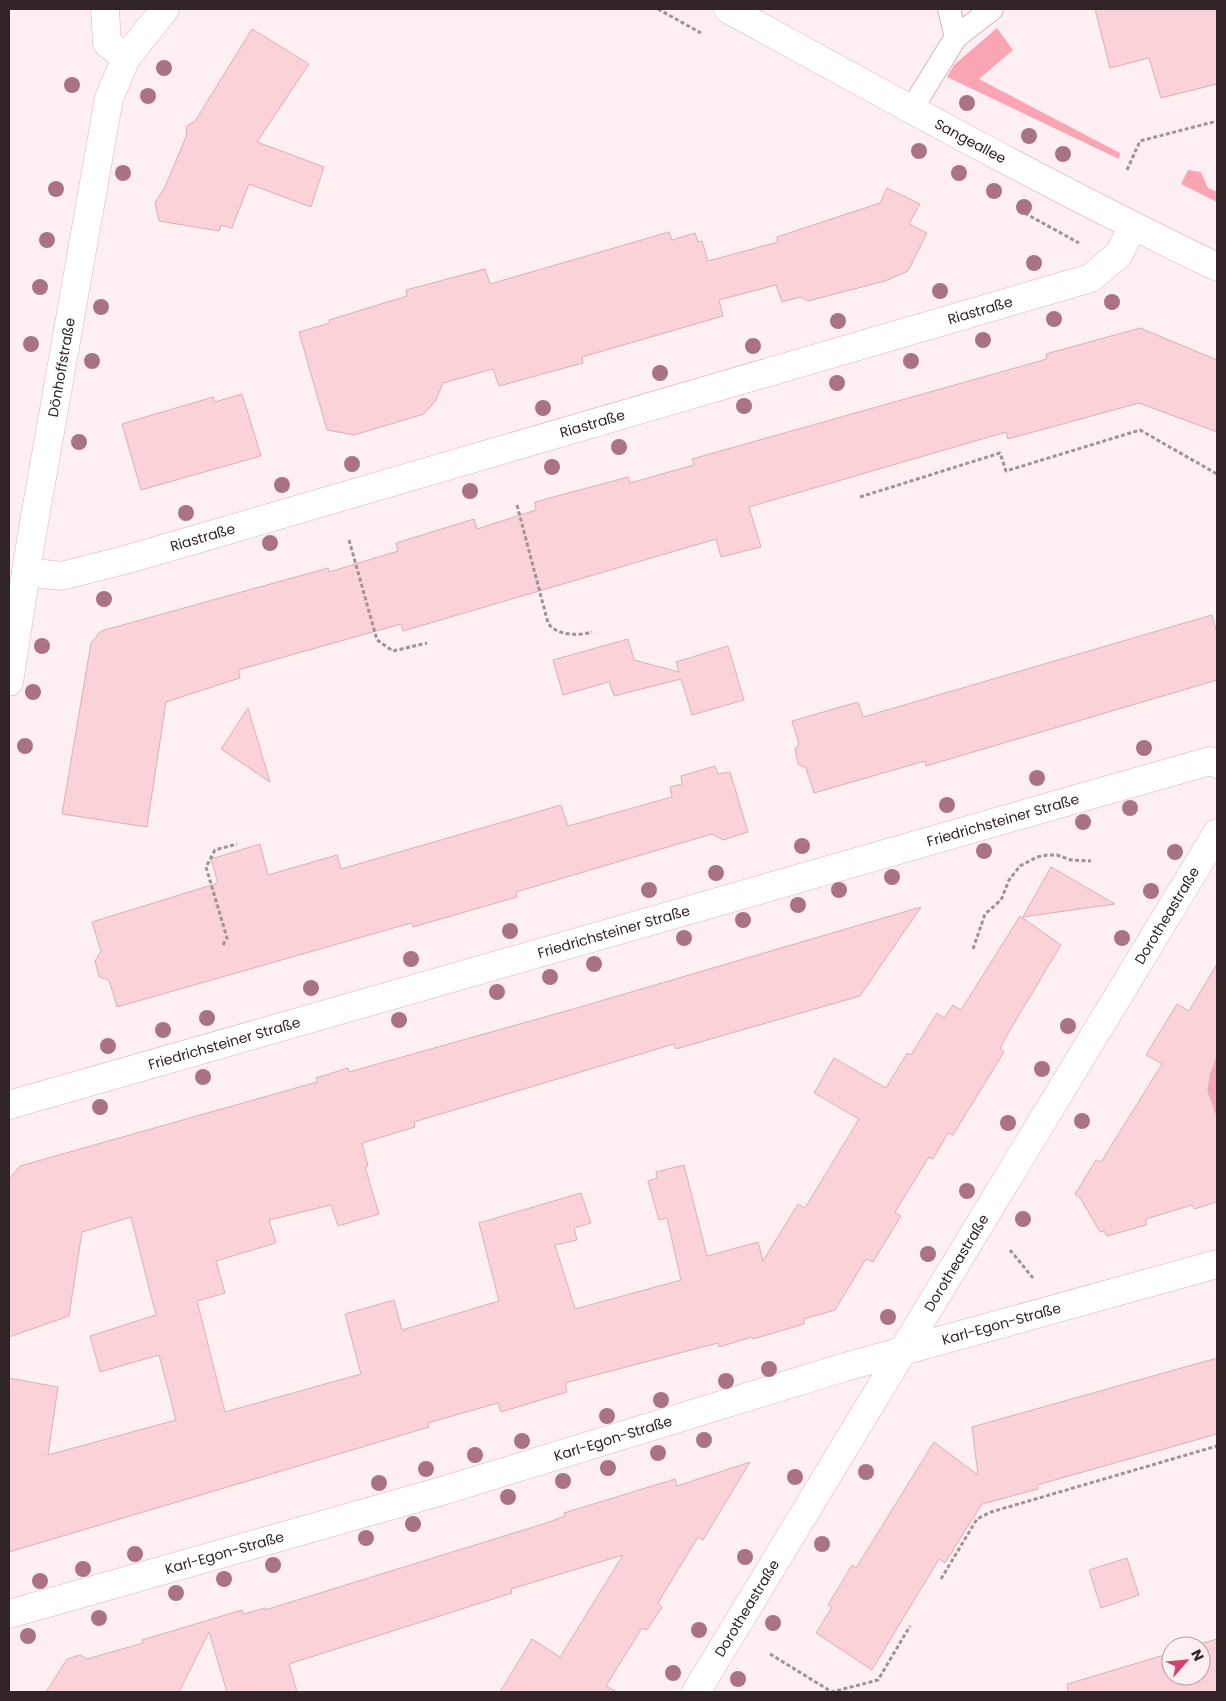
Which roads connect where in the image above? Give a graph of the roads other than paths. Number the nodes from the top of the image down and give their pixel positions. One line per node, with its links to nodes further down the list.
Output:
1 (105, 9): 7 (street)
2 (165, 9): 7 (street, Dönhoffstraße)
3 (728, 9): 8 (street, Sangeallee)
4 (949, 9): 6 (lane)
5 (992, 9): 6 (lane)
6 (956, 37): 8 (lane)
7 (126, 58): 11 (street, Dönhoffstraße)
8 (912, 110): 9 (street, Sangeallee)
9 (1134, 226): 10 (street, Sangeallee); 11 (street, Riastraße)
10 (1217, 267)
11 (26, 572): 12 (street, Dönhoffstraße)
12 (9, 682)
13 (1217, 764): 15 (street, Friedrichsteiner Straße)
14 (1217, 833): 17 (street, Dorotheastraße)
15 (9, 1105)
16 (1217, 1264): 17 (street, Karl-Egon-Straße)
17 (901, 1351): 18 (street, Karl-Egon-Straße); 19 (street, Dorotheastraße)
18 (9, 1614)
19 (696, 1692)

